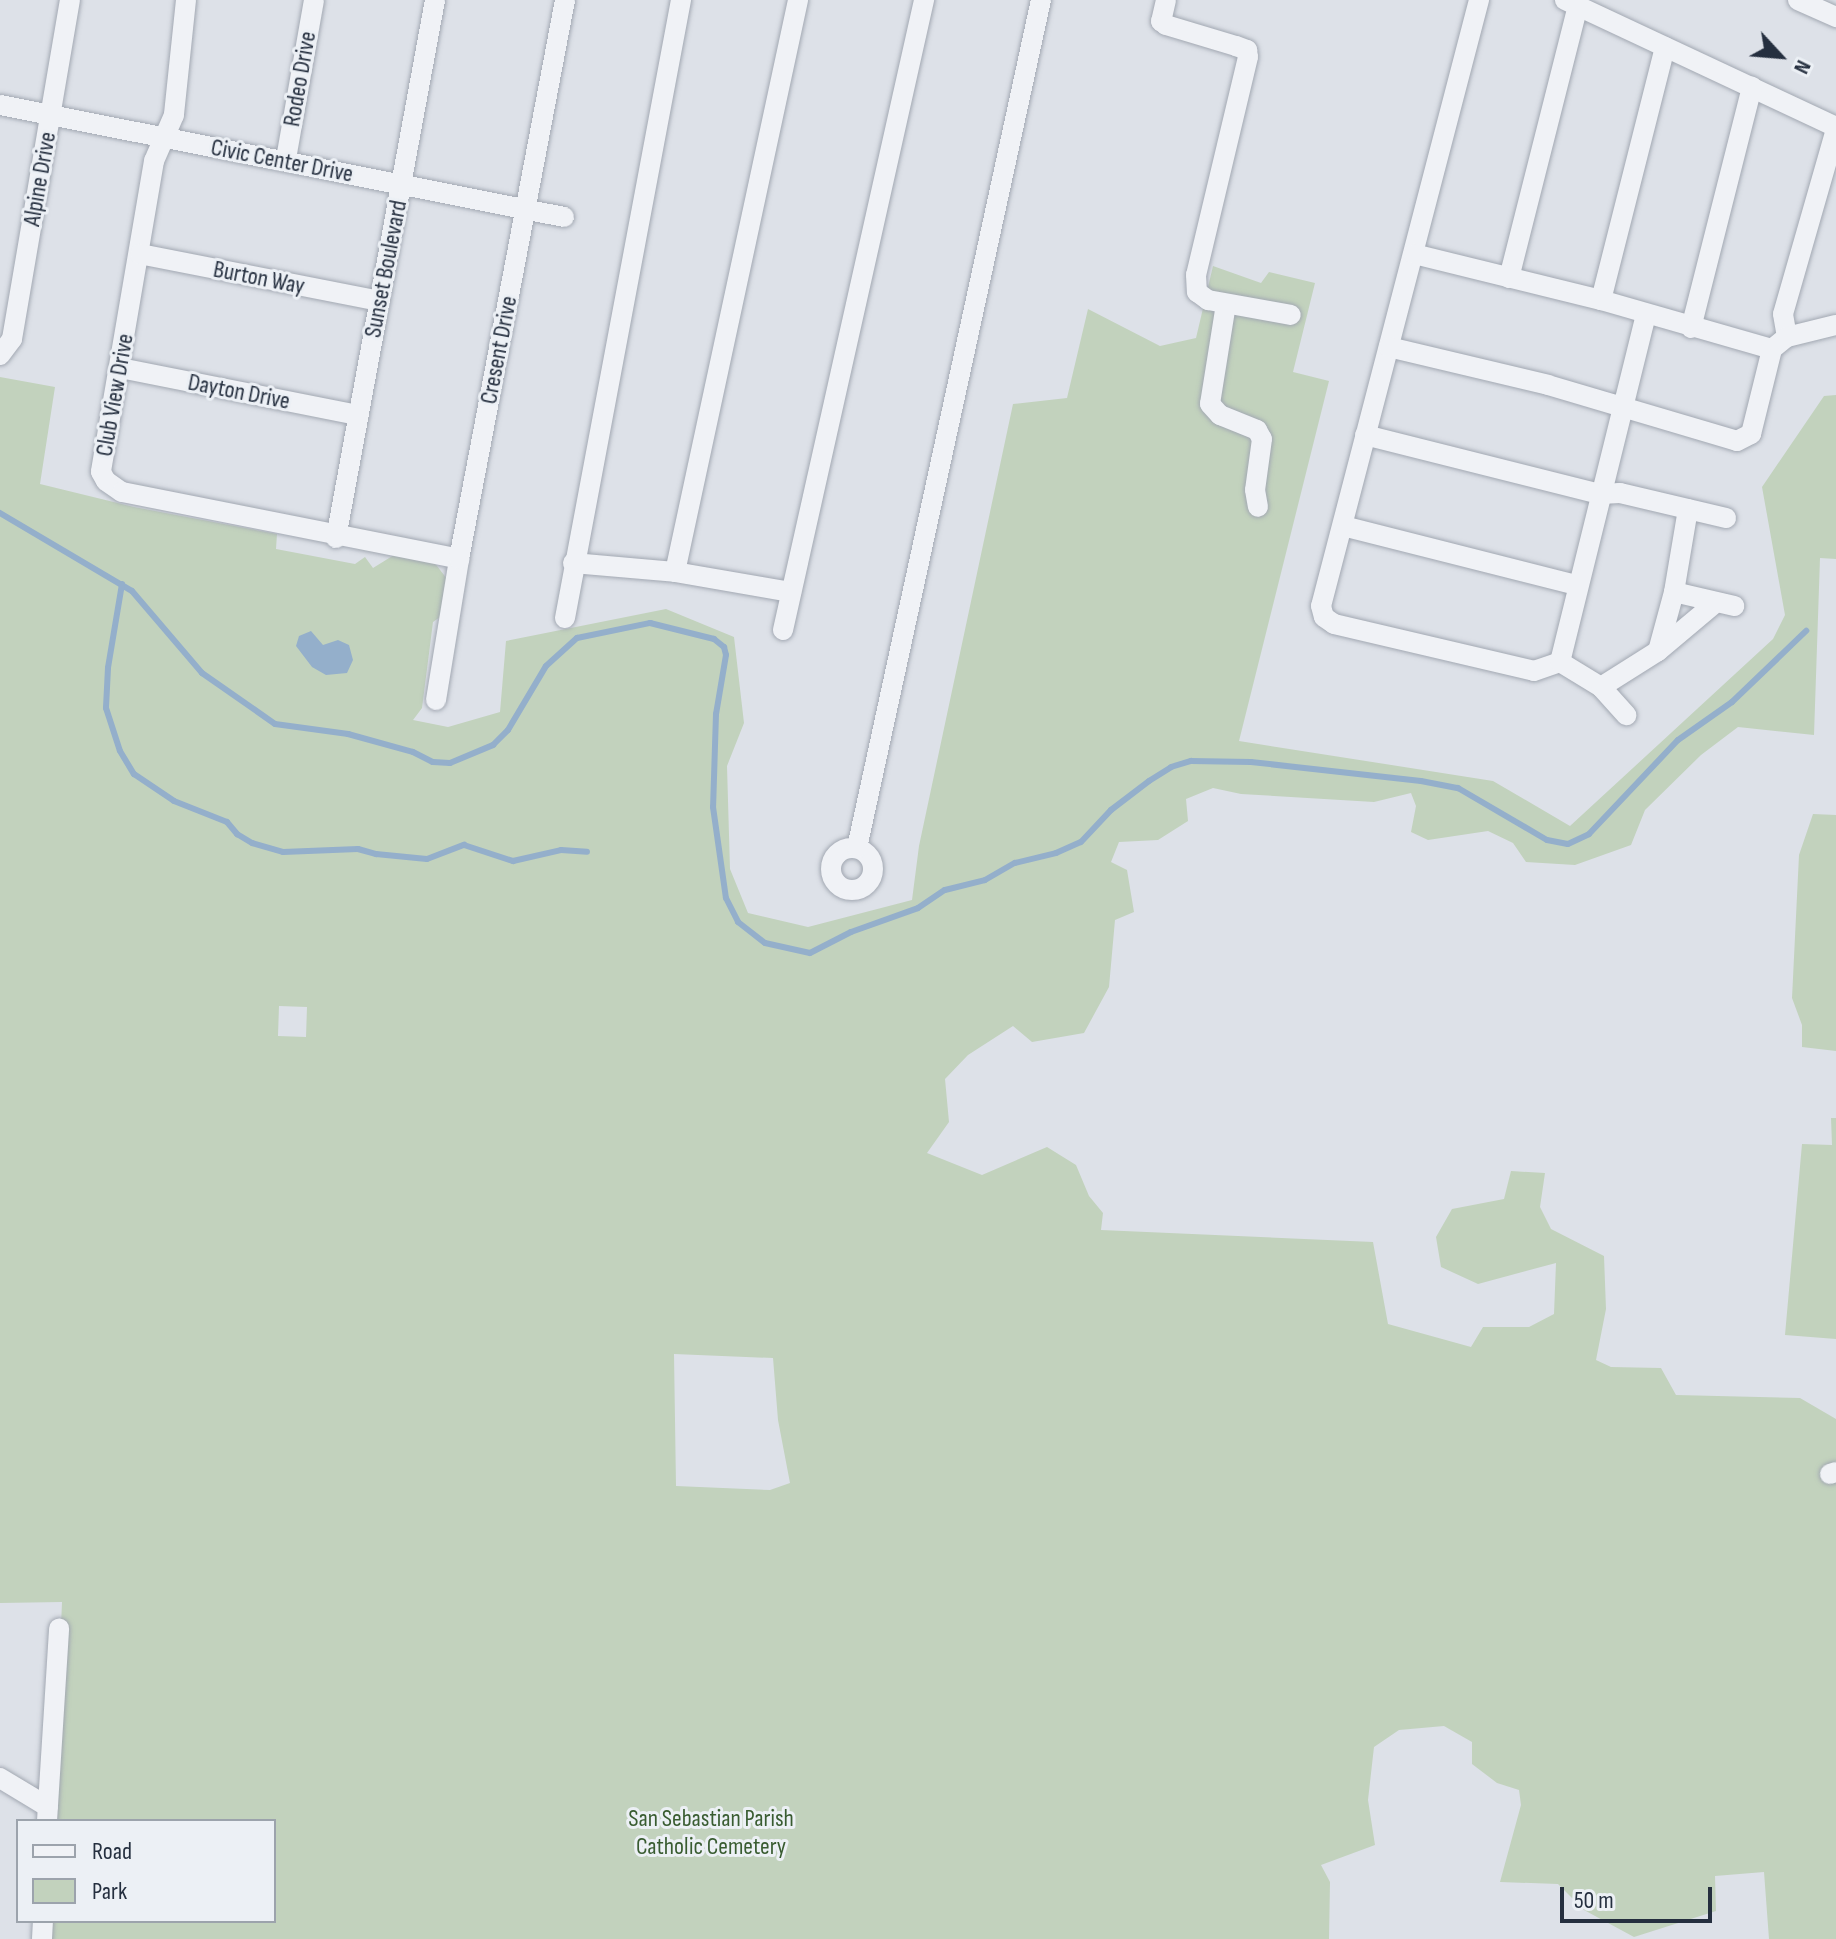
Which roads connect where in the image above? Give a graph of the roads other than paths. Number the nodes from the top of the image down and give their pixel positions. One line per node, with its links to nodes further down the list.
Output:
1 (70, 0): 18 (street, Alpine Drive)
2 (186, 0): 20 (street, Club View Drive)
3 (314, 0): 21 (street, Rodeo Drive)
4 (435, 0): 22 (street, Sunset Boulevard)
5 (565, 0): 23 (street, Cresent Drive)
6 (681, 0): 49 (street)
7 (798, 0): 50 (street)
8 (924, 0): 52 (street)
9 (1041, 0): 61 (street)
10 (1166, 0): 30 (street)
11 (1479, 0): 26 (street)
12 (1798, 0): 14 (street)
13 (1572, 3): 15 (street); 27 (street)
14 (1836, 17)
15 (1665, 47): 16 (street); 28 (street)
16 (1752, 87): 19 (street); 34 (street)
17 (0, 105): 18 (street, Civic Center Drive)
18 (50, 117): 20 (street, Civic Center Drive); 37 (street, Alpine Drive)
19 (1836, 128): 35 (street)
20 (164, 138): 21 (street, Civic Center Drive); 25 (street, Club View Drive)
21 (286, 159): 22 (street, Civic Center Drive)
22 (402, 186): 23 (street, Civic Center Drive); 29 (street, Sunset Boulevard)
23 (525, 211): 24 (street, Civic Center Drive); 48 (street, Cresent Drive)
24 (564, 217)
25 (140, 254): 29 (street, Burton Way); 38 (street, Club View Drive)
26 (1414, 254): 27 (street); 36 (street)
27 (1509, 278): 28 (street)
28 (1601, 300): 31 (street)
29 (379, 301): 40 (street, Sunset Boulevard)
30 (1226, 304): 32 (street); 43 (street)
31 (1646, 314): 34 (street); 39 (street)
32 (1291, 315)
33 (1836, 325): 35 (street)
34 (1691, 328): 35 (street)
35 (1780, 343): 39 (street)
36 (1389, 347): 39 (street); 41 (street)
37 (1, 355)
38 (120, 368): 40 (street, Dayton Drive); 47 (street, Club View Drive)
39 (1624, 409): 42 (street)
40 (358, 415): 47 (street, Sunset Boulevard)
41 (1365, 435): 42 (street); 46 (street)
42 (1600, 494): 44 (street); 51 (street)
43 (1258, 507)
44 (1688, 509): 45 (street); 53 (street)
45 (1726, 518)
46 (1343, 526): 51 (street); 57 (street)
47 (336, 538): 48 (street, Club View Drive)
48 (459, 559): 59 (street, Cresent Drive)
49 (573, 563): 50 (street); 54 (street)
50 (675, 572): 52 (street)
51 (1577, 585): 57 (street)
52 (791, 592): 55 (street)
53 (1674, 592): 56 (street); 56 (street)
54 (565, 618)
55 (783, 630)
56 (1658, 651): 58 (street)
57 (1560, 662): 58 (street)
58 (1601, 687): 60 (street)
59 (436, 700)
60 (1626, 715)
61 (857, 848)
62 (59, 1628): 64 (street)
63 (0, 1778): 64 (street)
64 (48, 1814)

